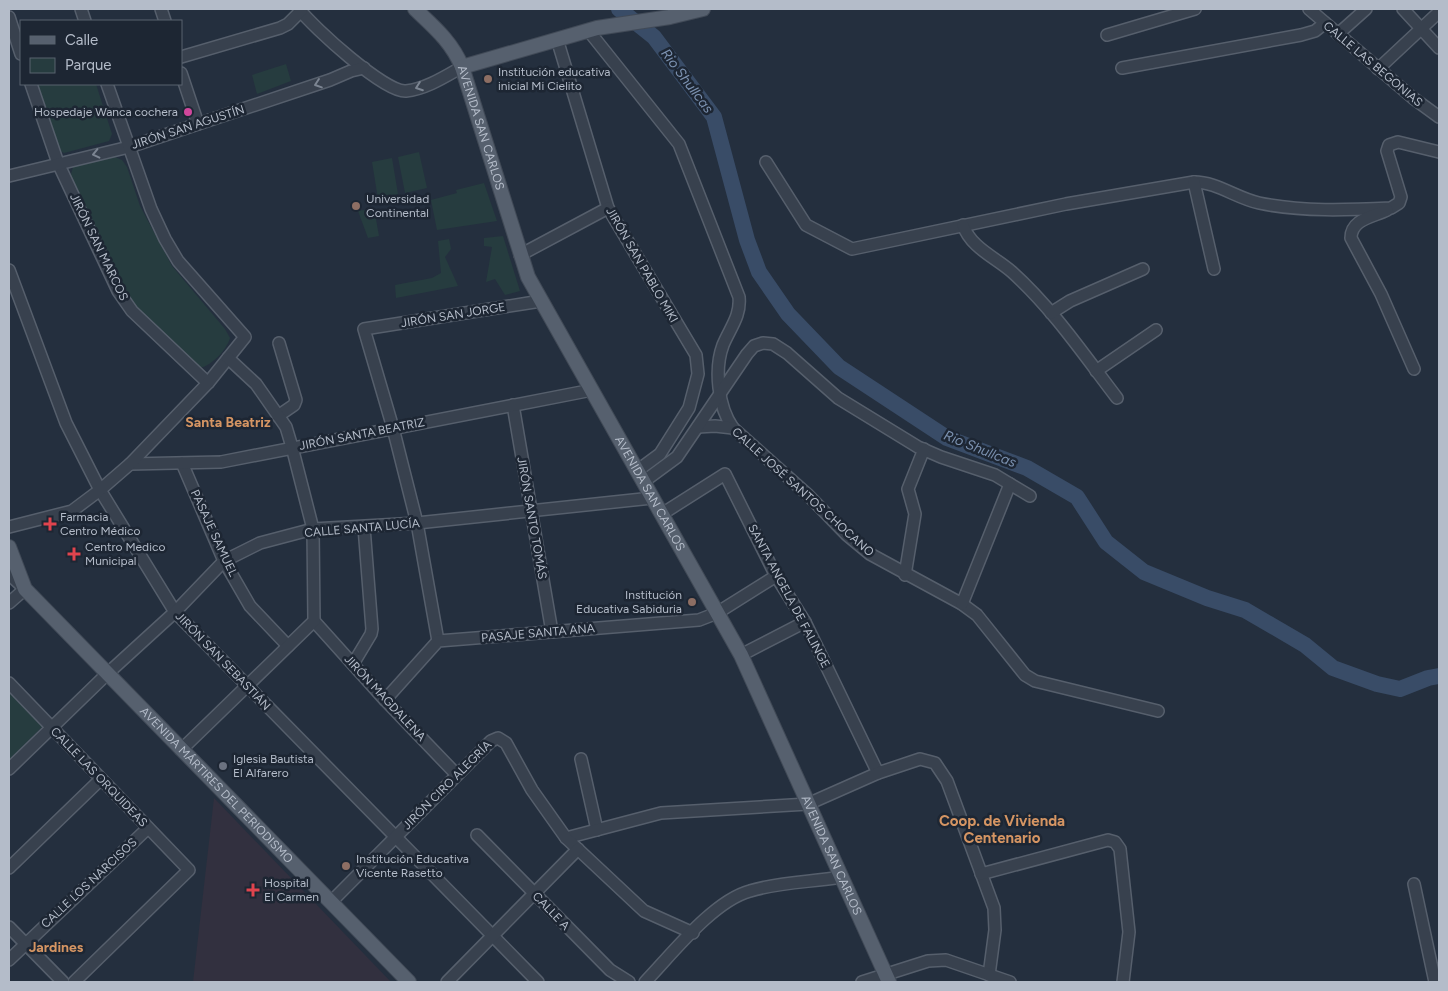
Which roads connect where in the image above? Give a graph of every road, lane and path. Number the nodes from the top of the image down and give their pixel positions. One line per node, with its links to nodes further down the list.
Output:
1 (415, 9): 19 (main road, AVENIDA SAN CARLOS)
2 (703, 9): 12 (main road)
3 (1195, 9): 14 (street)
4 (1309, 9): 10 (street, CALLE LAS BEGONIAS)
5 (1366, 9): 13 (street)
6 (1403, 9): 11 (street)
7 (300, 10): 18 (street); 20 (street)
8 (1439, 12): 11 (street)
9 (9, 17): 17 (street)
10 (1325, 23): 13 (street, CALLE LAS BEGONIAS); 21 (street)
11 (1421, 28): 16 (street); 22 (street)
12 (593, 29): 15 (main road); 50 (street)
13 (1338, 34): 22 (street, CALLE LAS BEGONIAS)
14 (1106, 35)
15 (558, 39): 19 (main road); 34 (street, JIRÓN SAN PABLO MIKI)
16 (1439, 48)
17 (20, 51)
18 (182, 57)
19 (462, 66): 20 (street, one-way to 20); 37 (main road, AVENIDA SAN CARLOS)
20 (364, 68): 27 (street, JIRÓN SAN AGUSTÍN, one-way to 27)
21 (1122, 68)
22 (1378, 69): 26 (street, CALLE LAS BEGONIAS)
23 (182, 76): 27 (street)
24 (31, 85): 31 (street, JIRÓN SAN MARCOS)
25 (107, 85): 28 (street)
26 (1439, 117)
27 (198, 124): 28 (street, JIRÓN SAN AGUSTÍN)
28 (129, 147): 31 (street, JIRÓN SAN AGUSTÍN, one-way to 31); 45 (street)
29 (1439, 152): 35 (street)
30 (766, 162): 36 (street)
31 (58, 163): 32 (street, JIRÓN SAN AGUSTÍN); 48 (street, JIRÓN SAN MARCOS)
32 (9, 176)
33 (1194, 182): 35 (street); 36 (street); 39 (street)
34 (608, 208): 37 (street); 61 (street, JIRÓN SAN PABLO MIKI)
35 (1391, 208): 46 (street)
36 (963, 225): 42 (street)
37 (520, 255): 41 (main road, AVENIDA SAN CARLOS)
38 (1143, 269): 42 (street)
39 (1214, 269)
40 (9, 270): 63 (street, JIRÓN SAN SEBASTIÁN)
41 (541, 301): 49 (main road, AVENIDA SAN CARLOS); 55 (street, JIRÓN SAN JORGE)
42 (1051, 313): 47 (street)
43 (1156, 330): 47 (street)
44 (279, 343): 53 (street)
45 (228, 358): 48 (street); 53 (street)
46 (1414, 369)
47 (1096, 371): 51 (street)
48 (208, 383): 60 (street)
49 (592, 390): 52 (street, JIRÓN SANTA BEATRIZ); 61 (main road, AVENIDA SAN CARLOS)
50 (721, 394): 54 (street); 56 (street); 58 (street)
51 (1117, 398)
52 (513, 405): 55 (street, JIRÓN SANTA BEATRIZ); 66 (street, JIRÓN SANTO TOMÁS)
53 (278, 416): 57 (street)
54 (698, 427): 56 (street, CALLE JOSÉ SANTOS CHOCANO); 61 (street)
55 (393, 428): 57 (street, JIRÓN SANTA BEATRIZ); 68 (street)
56 (733, 428): 75 (street, CALLE JOSÉ SANTOS CHOCANO)
57 (292, 447): 59 (street, JIRÓN SANTA BEATRIZ); 71 (street)
58 (924, 450): 62 (street); 75 (street)
59 (182, 463): 60 (street, JIRÓN SANTA BEATRIZ); 73 (street, PASAJE SAMUEL)
60 (130, 464): 63 (street)
61 (640, 476): 65 (main road, AVENIDA SAN CARLOS)
62 (1010, 484): 64 (street); 79 (street)
63 (100, 490): 69 (street); 80 (street, JIRÓN SAN SEBASTIÁN)
64 (1030, 496)
65 (652, 498): 66 (street, CALLE SANTA LUCÍA); 67 (main road, AVENIDA SAN CARLOS)
66 (531, 511): 68 (street, CALLE SANTA LUCÍA); 84 (street, JIRÓN SANTO TOMÁS)
67 (662, 514): 76 (street, SANTA ANGELA DE FALINGE); 81 (main road, AVENIDA SAN CARLOS)
68 (417, 523): 70 (street, CALLE SANTA LUCÍA); 85 (street)
69 (9, 527)
70 (364, 527): 71 (street, CALLE SANTA LUCÍA); 88 (street)
71 (313, 530): 73 (street, CALLE SANTA LUCÍA); 82 (street)
72 (9, 547): 77 (main road, AVENIDA MÁRTIRES DEL PERIODISMO)
73 (224, 561): 80 (street, CALLE SANTA LUCÍA); 86 (street, PASAJE SAMUEL)
74 (9, 574): 77 (street, AVENIDA MÁRTIRES DEL PERIODISMO)
75 (905, 575): 79 (street, CALLE JOSÉ SANTOS CHOCANO)
76 (776, 576): 81 (street, PASAJE SANTA ANA); 83 (street, SANTA ANGELA DE FALINGE)
77 (24, 588): 78 (street); 89 (main road, AVENIDA MÁRTIRES DEL PERIODISMO)
78 (9, 603)
79 (962, 604): 93 (street, CALLE JOSÉ SANTOS CHOCANO)
80 (175, 612): 89 (street, CALLE SANTA LUCÍA); 91 (street, JIRÓN SAN SEBASTIÁN)
81 (717, 613): 84 (street, PASAJE SANTA ANA); 87 (main road, AVENIDA SAN CARLOS)
82 (314, 621): 86 (street); 88 (street, JIRÓN MAGDALENA)
83 (805, 622): 87 (street); 98 (street, SANTA ANGELA DE FALINGE)
84 (552, 632): 85 (street, PASAJE SANTA ANA)
85 (438, 641): 92 (street)
86 (288, 646): 91 (street)
87 (741, 655): 101 (main road, AVENIDA SAN CARLOS)
88 (353, 664): 92 (street, JIRÓN MAGDALENA)
89 (107, 674): 94 (street, CALLE SANTA LUCÍA); 95 (main road, AVENIDA MÁRTIRES DEL PERIODISMO)
90 (9, 683): 94 (street, CALLE LAS ORQUIDEAS)
91 (247, 686): 95 (street); 105 (street, JIRÓN SAN SEBASTIÁN)
92 (385, 700): 99 (street, JIRÓN MAGDALENA)
93 (1158, 711)
94 (52, 727): 97 (street, CALLE SANTA LUCÍA); 100 (street, CALLE LAS ORQUIDEAS)
95 (182, 750): 113 (main road, AVENIDA MÁRTIRES DEL PERIODISMO)
96 (581, 760): 103 (street)
97 (9, 769)
98 (878, 773): 101 (street); 109 (street)
99 (457, 775): 105 (street, JIRÓN CIRO ALEGRÍA); 106 (street, JIRÓN CIRO ALEGRÍA)
100 (101, 779): 102 (street, CALLE LAS ORQUIDEAS); 108 (street)
101 (808, 804): 103 (street); 110 (main road, AVENIDA SAN CARLOS)
102 (148, 828): 117 (street, CALLE LOS NARCISOS); 122 (street, CALLE LAS ORQUIDEAS)
103 (597, 830): 106 (street)
104 (477, 835): 112 (street, CALLE A)
105 (395, 836): 113 (street, JIRÓN CIRO ALEGRÍA); 116 (street, JIRÓN SAN SEBASTIÁN)
106 (566, 838): 107 (street)
107 (578, 849): 112 (street); 115 (street)
108 (9, 868)
109 (981, 874): 119 (street); 130 (street)
110 (841, 877): 115 (street); 120 (main road, AVENIDA SAN CARLOS)
111 (1414, 884): 131 (street)
112 (534, 894): 116 (street); 126 (street, CALLE A)
113 (330, 902): 123 (main road, AVENIDA MÁRTIRES DEL PERIODISMO)
114 (9, 927): 117 (street)
115 (693, 933): 127 (street)
116 (493, 936): 124 (street); 125 (street, JIRÓN SAN SEBASTIÁN)
117 (25, 944): 118 (street, CALLE LOS NARCISOS); 121 (street)
118 (9, 960)
119 (989, 975): 120 (street); 129 (street)
120 (888, 978): 128 (street)
121 (63, 982)
122 (74, 982)
123 (409, 982)
124 (447, 982)
125 (538, 982)
126 (629, 982)
127 (645, 982)
128 (862, 982)
129 (1010, 982)
130 (1122, 982)
131 (1435, 982)

